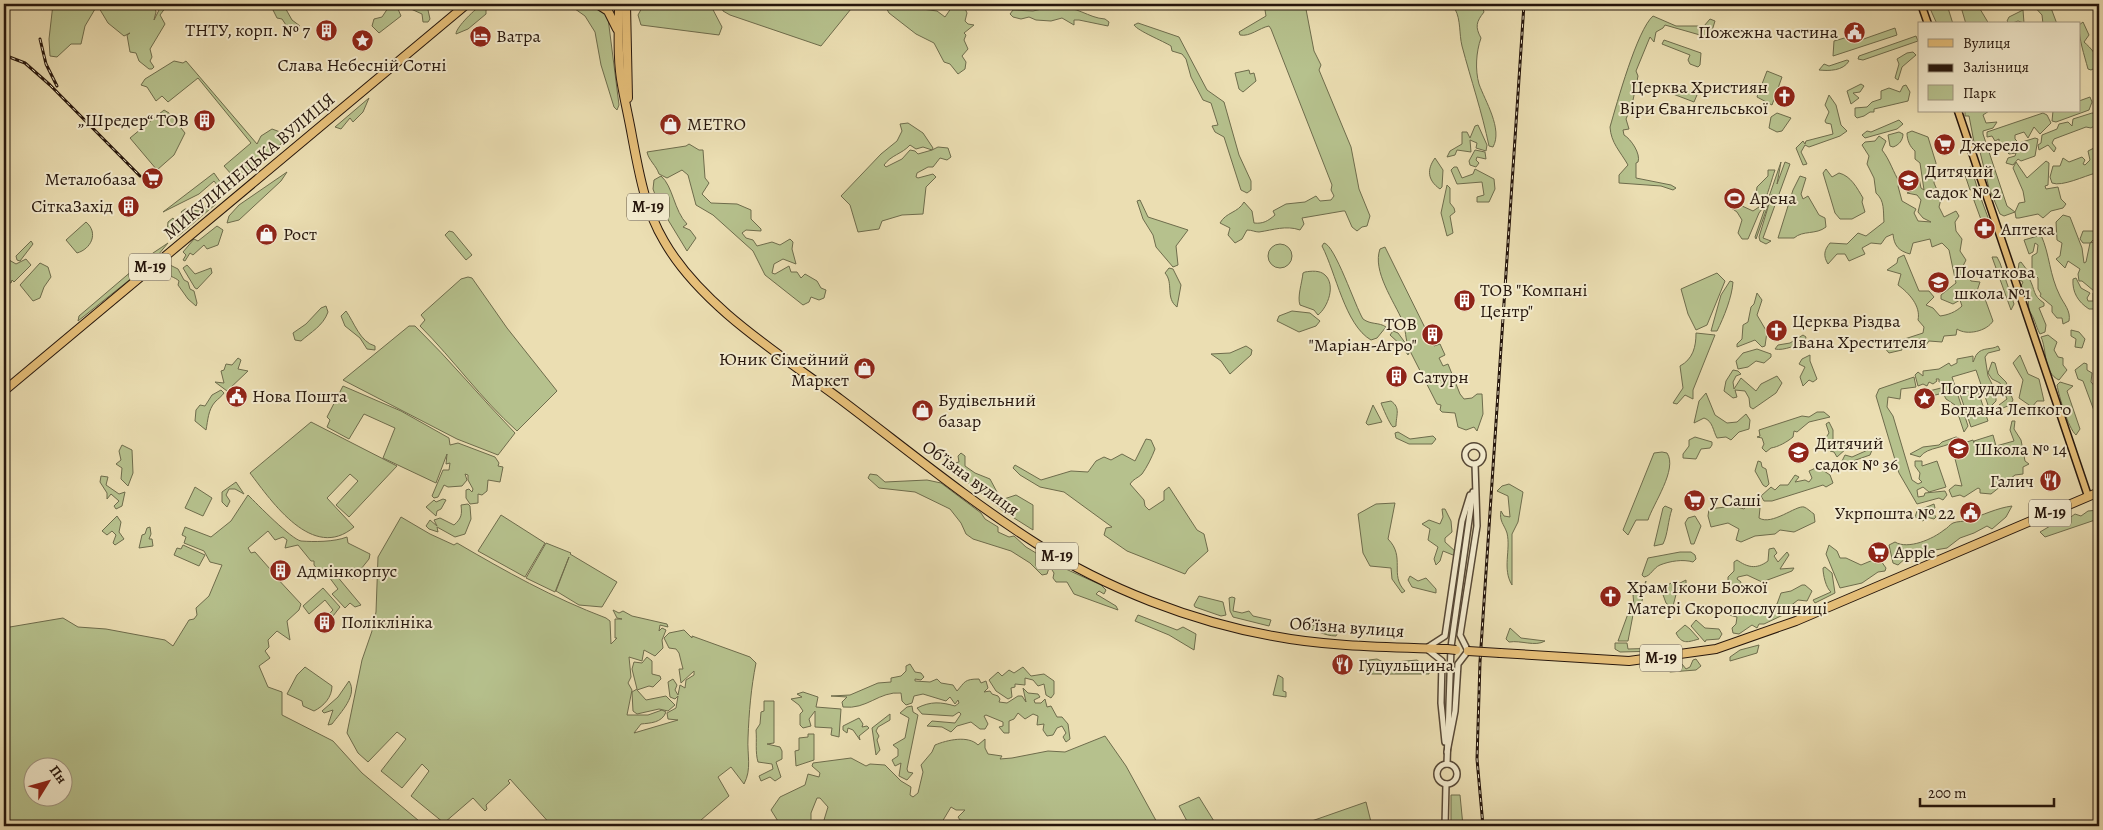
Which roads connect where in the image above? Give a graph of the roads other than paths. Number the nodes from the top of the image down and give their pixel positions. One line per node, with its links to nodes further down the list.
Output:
1 (467, 4): 12 (highway, МИКУЛИНЕЦЬКА ВУЛИЦЯ / М-19)
2 (597, 4): 9 (highway, М-19)
3 (618, 4): 9 (highway)
4 (626, 4): 8 (highway, М-19)
5 (631, 4): 8 (highway)
6 (1922, 4): 7 (main road)
7 (1927, 22)
8 (626, 23): 10 (highway, М-19)
9 (619, 36): 10 (highway, М-19)
10 (628, 107): 17 (highway, Обʼїзна вулиця / М-19)
11 (1958, 112): 16 (main road)
12 (4, 391)
13 (1475, 464): 14 (street)
14 (1475, 481): 17 (street); 18 (street); 19 (street)
15 (2099, 492): 16 (highway, М-19)
16 (2088, 496): 18 (highway, М-19, bridge)
17 (1425, 648): 18 (highway, Обʼїзна вулиця / М-19, bridge); 19 (street)
18 (1468, 651): 19 (street)
19 (1447, 752): 20 (street)
20 (1447, 764): 21 (street); 21 (street)
21 (1446, 784): 22 (street)
22 (1445, 826)

